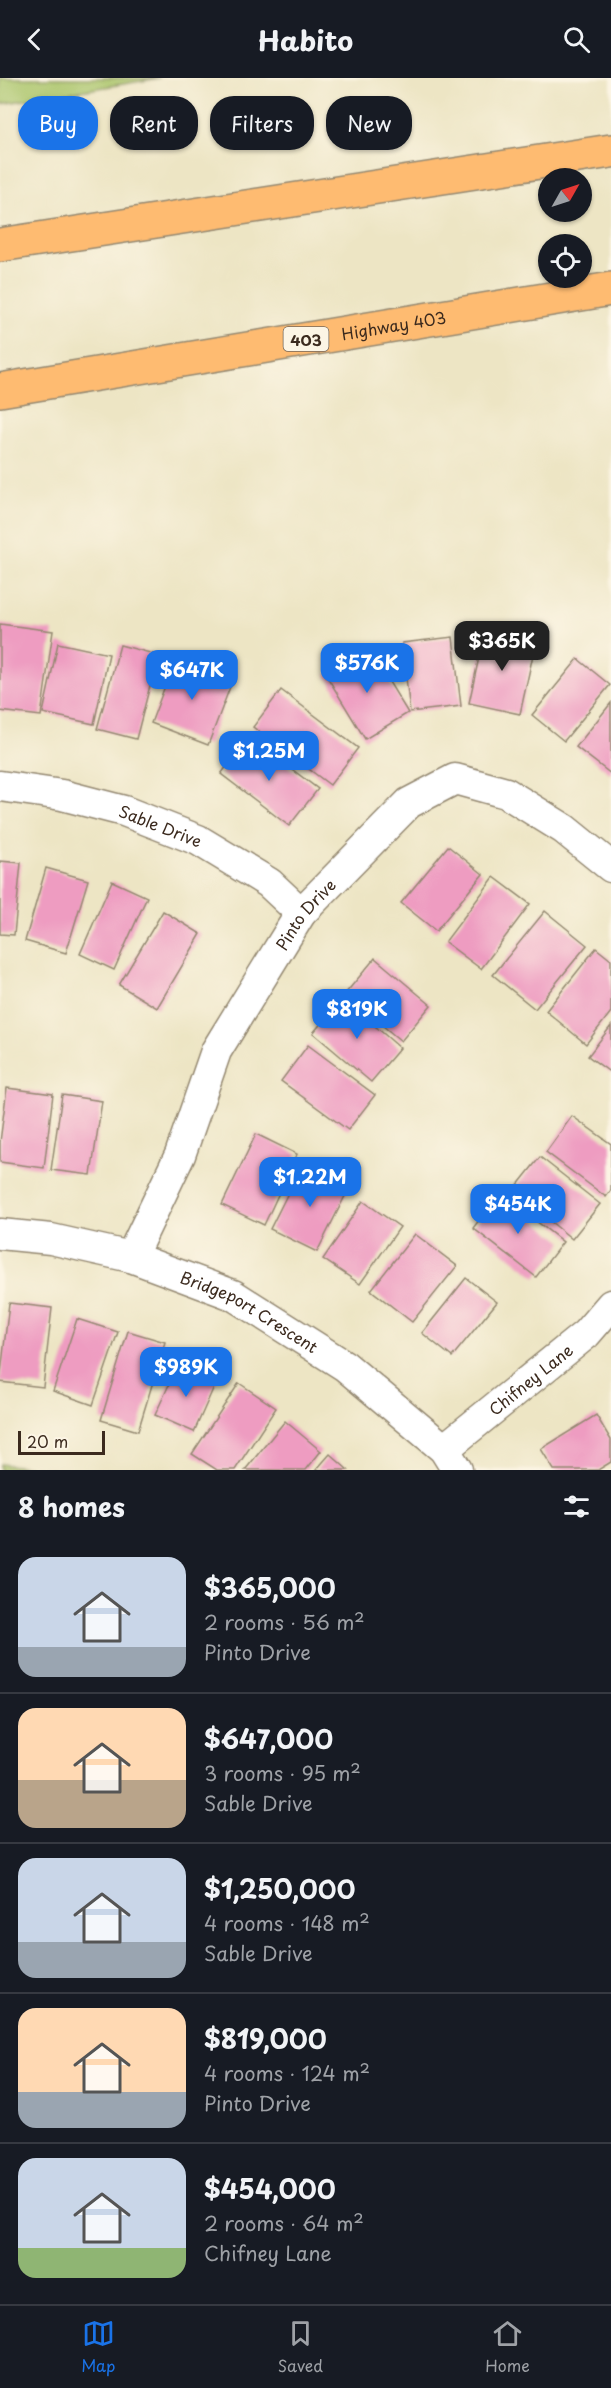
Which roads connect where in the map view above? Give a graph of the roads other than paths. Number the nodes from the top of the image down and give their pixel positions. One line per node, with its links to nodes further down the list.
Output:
1 (611, 151): 2 (highway)
2 (0, 245)
3 (611, 289): 4 (highway, Highway 403 / 403)
4 (0, 390)
5 (0, 786): 7 (street, Sable Drive)
6 (611, 867): 7 (street, Pinto Drive)
7 (301, 913): 9 (street, Pinto Drive)
8 (0, 1234): 9 (street, Bridgeport Crescent)
9 (131, 1257): 11 (street, Bridgeport Crescent)
10 (611, 1305): 11 (street, Chifney Lane)
11 (451, 1459)

